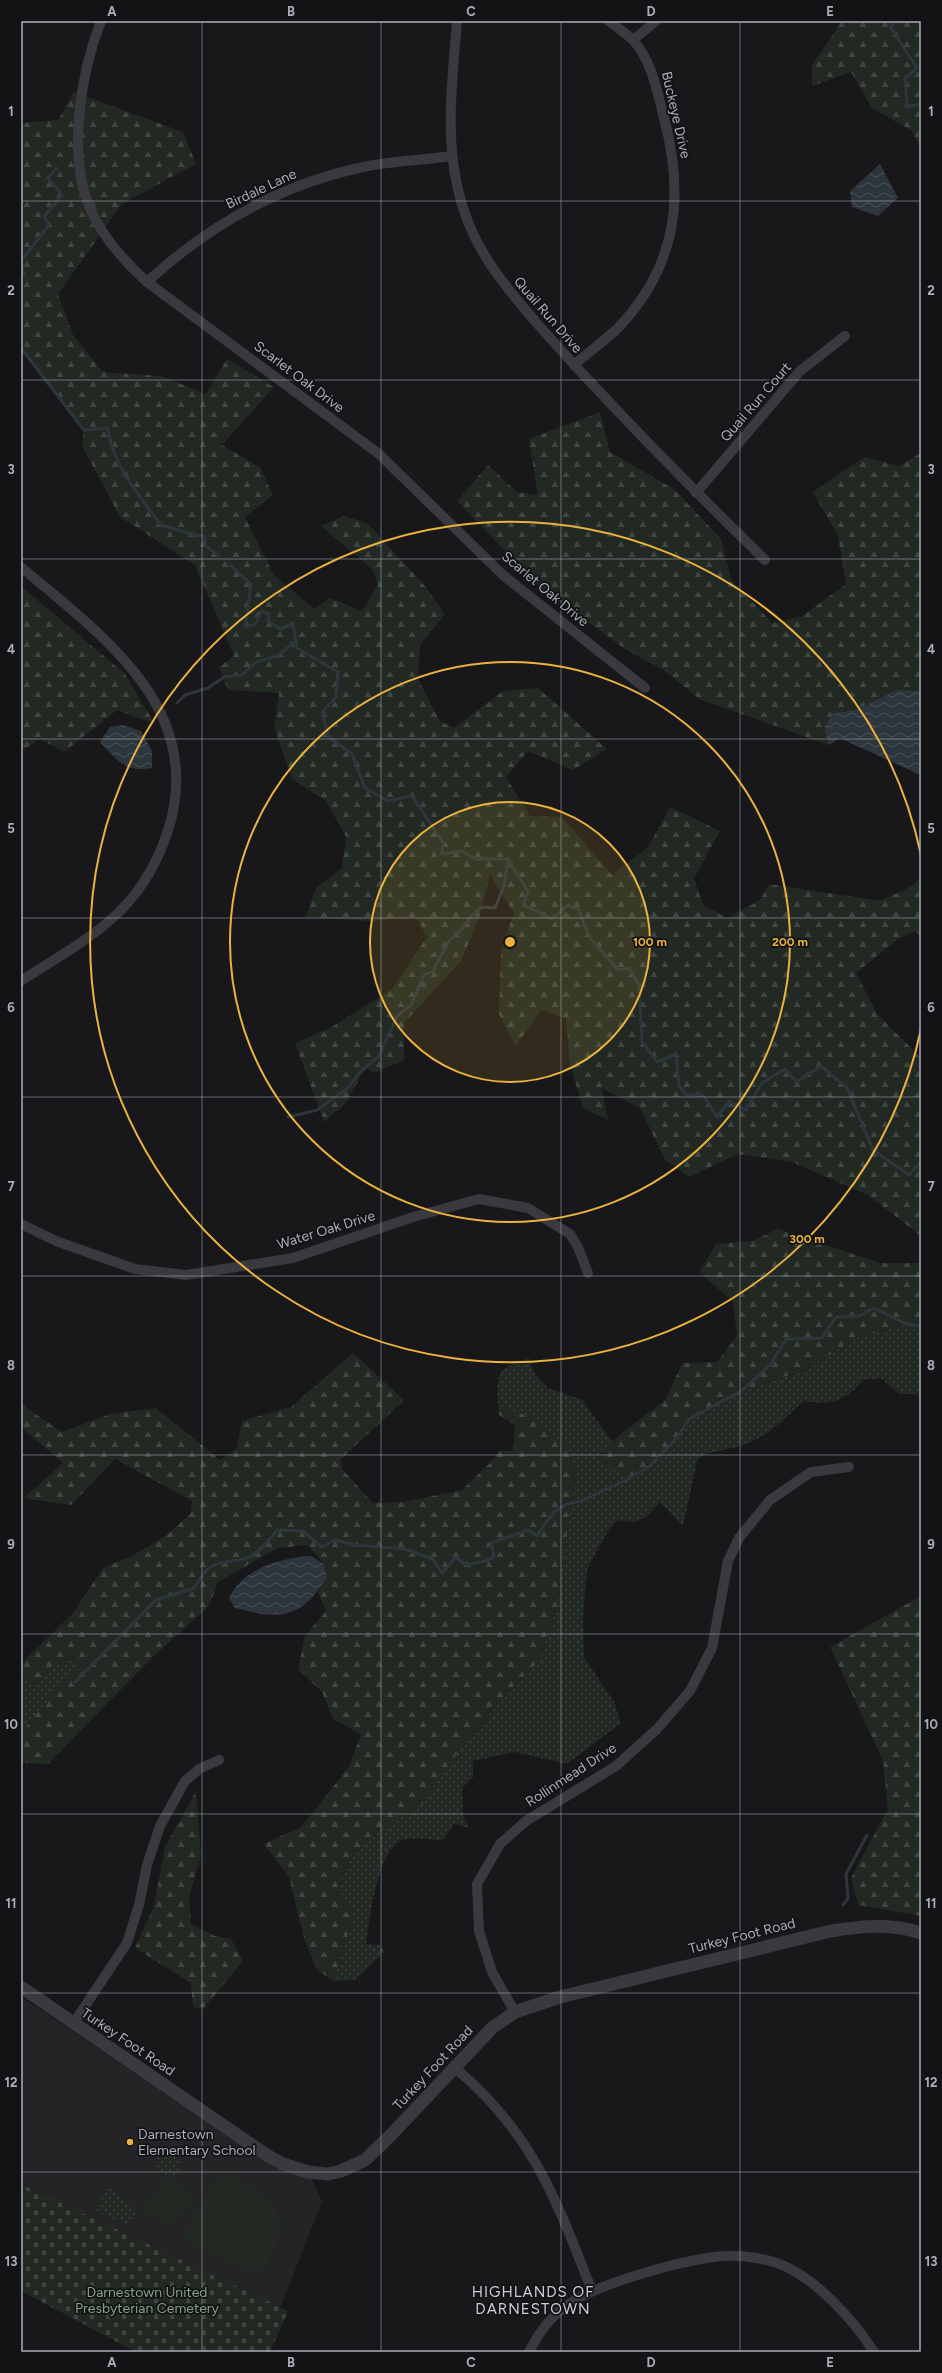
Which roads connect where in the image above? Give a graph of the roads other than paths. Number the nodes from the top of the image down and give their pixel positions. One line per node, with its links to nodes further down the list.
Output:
1 (101, 21): 7 (street, Scarlet Oak Drive)
2 (457, 21): 6 (street, Quail Run Drive)
3 (609, 21): 5 (street, Buckeye Drive)
4 (656, 21): 5 (street)
5 (633, 40): 9 (street, Buckeye Drive)
6 (452, 156): 7 (street, Birdale Lane); 9 (street, Quail Run Drive)
7 (147, 282): 13 (street, Scarlet Oak Drive)
8 (844, 336): 10 (street, Quail Run Court)
9 (574, 365): 10 (street, Quail Run Drive)
10 (696, 493): 11 (street, Quail Run Drive)
11 (765, 560)
12 (22, 570): 14 (street)
13 (645, 688)
14 (21, 981)
15 (21, 1224): 16 (street, Water Oak Drive)
16 (588, 1273)
17 (849, 1467): 21 (street, Rollinmead Drive)
18 (219, 1760): 22 (street)
19 (921, 1932): 21 (street, Turkey Foot Road)
20 (21, 1987): 22 (street, Turkey Foot Road)
21 (515, 2012): 23 (street, Turkey Foot Road)
22 (73, 2024): 23 (street, Turkey Foot Road)
23 (454, 2067): 24 (street)
24 (592, 2291): 25 (street); 26 (street)
25 (529, 2352)
26 (874, 2352)

